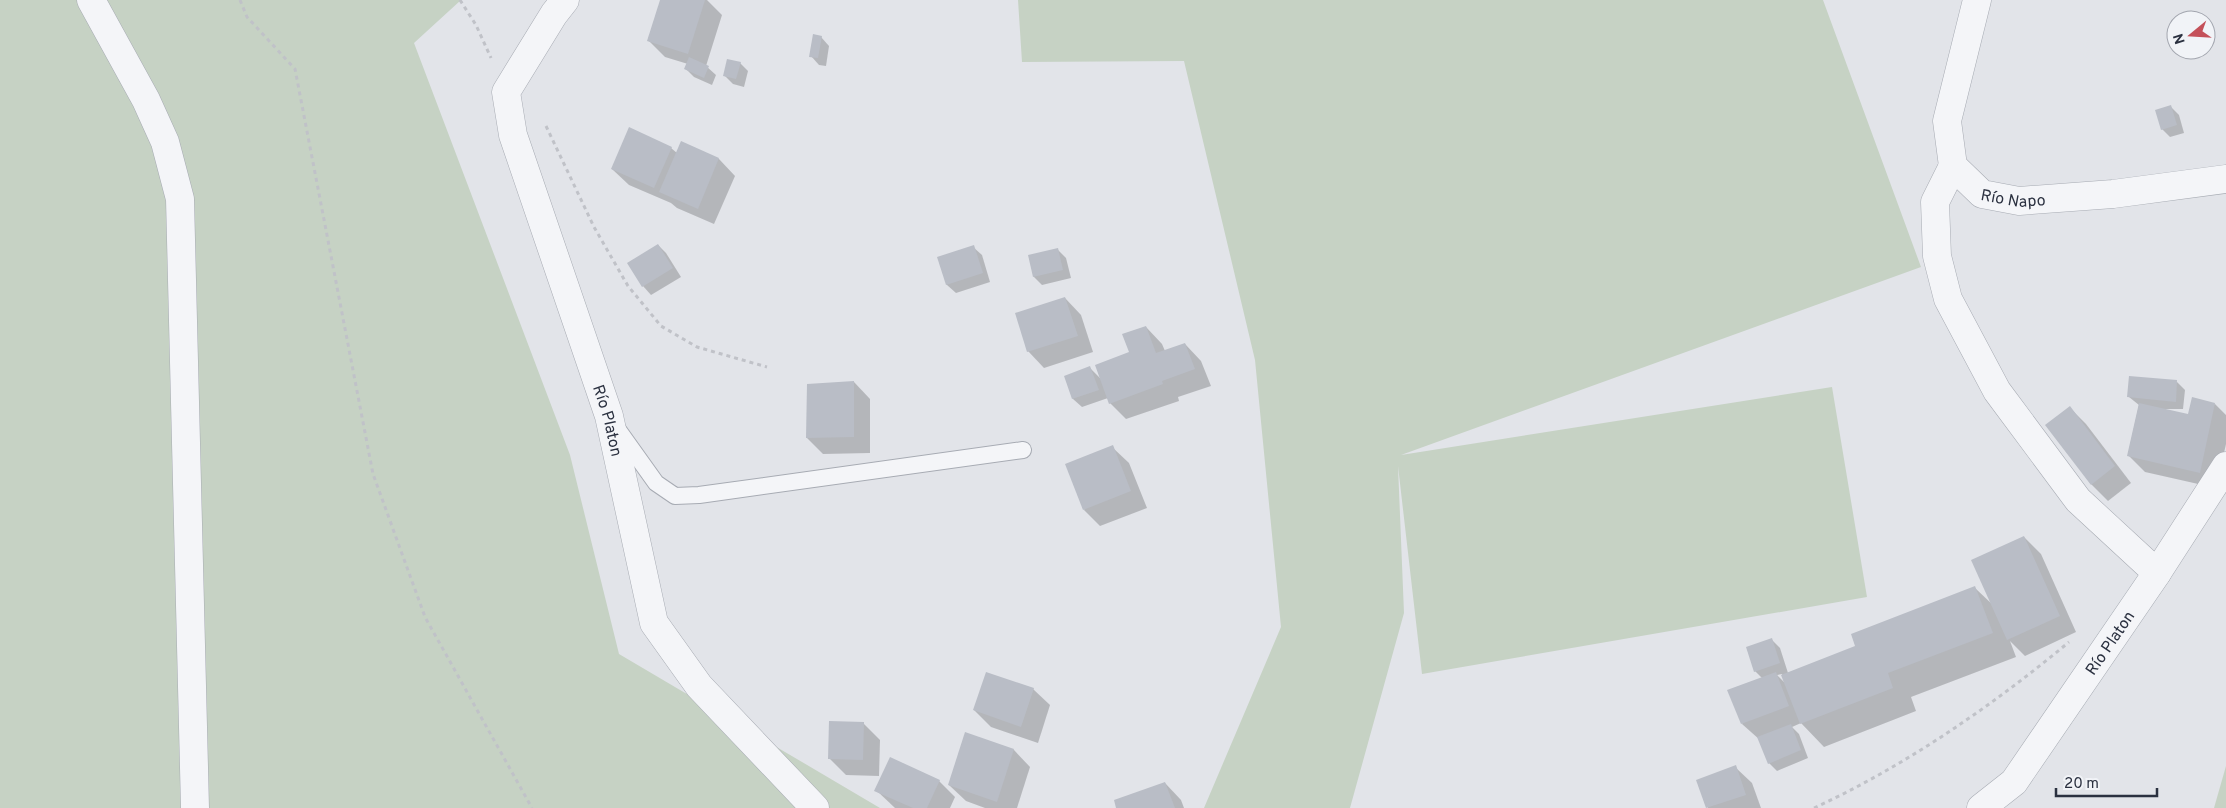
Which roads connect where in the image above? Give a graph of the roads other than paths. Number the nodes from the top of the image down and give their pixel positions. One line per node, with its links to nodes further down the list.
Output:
1 (91, 0): 10 (street)
2 (565, 0): 6 (street, Río Platon)
3 (1977, 0): 4 (street)
4 (1953, 166): 5 (street, Río Napo); 9 (street)
5 (2226, 179)
6 (609, 416): 7 (lane); 11 (street, Río Platon)
7 (1023, 450)
8 (2226, 466): 9 (street, Río Platon)
9 (2157, 573): 12 (street, Río Platon)
10 (194, 808)
11 (815, 808)
12 (1980, 808)

